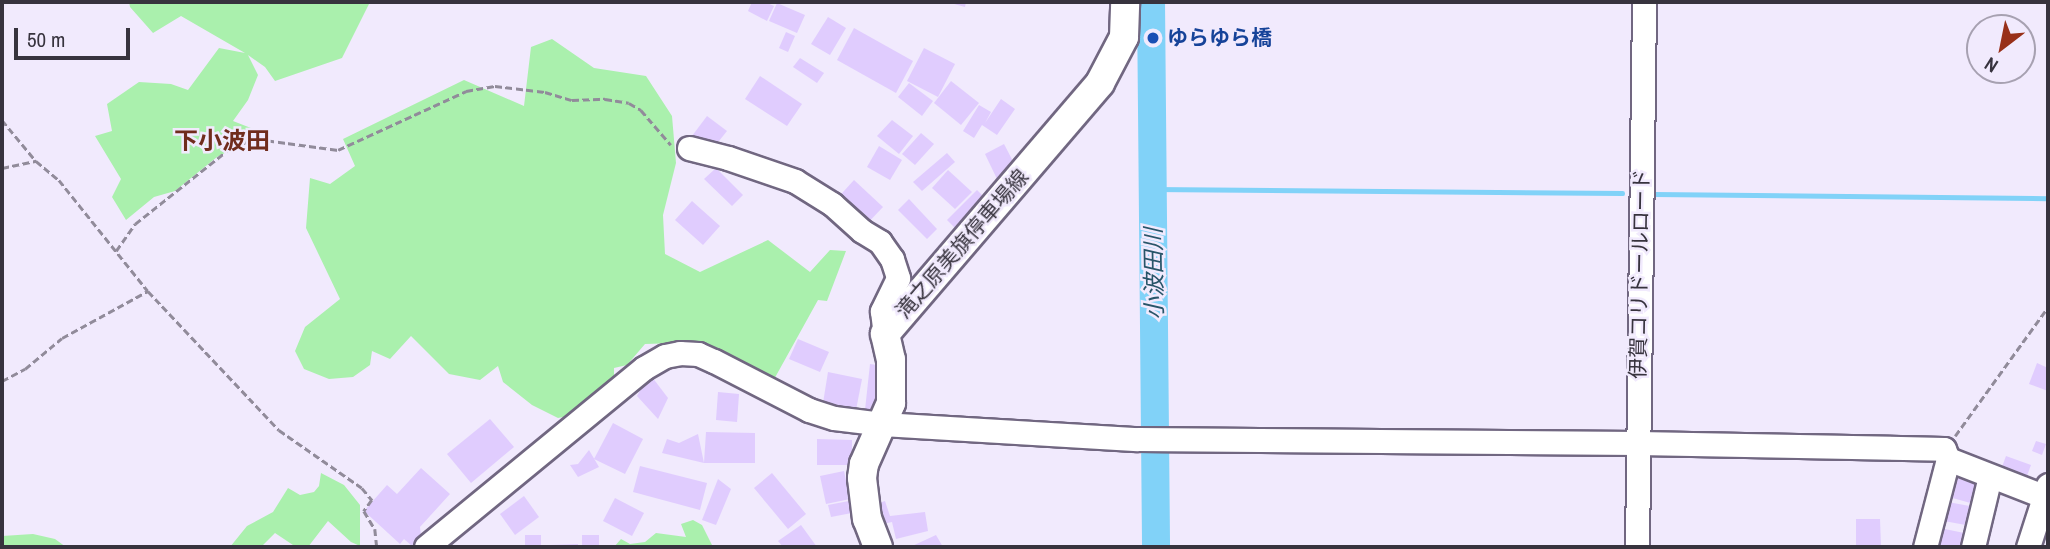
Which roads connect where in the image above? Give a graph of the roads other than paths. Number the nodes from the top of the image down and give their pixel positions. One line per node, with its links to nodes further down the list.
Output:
1 (1125, 2): 4 (main road, 滝之原美旗停車場線)
2 (1644, 2): 6 (street, 伊賀コリドールロード)
3 (689, 148): 4 (street)
4 (885, 334): 5 (main road, 滝之原美旗停車場線)
5 (882, 425): 6 (street); 10 (street); 11 (main road, 滝之原美旗停車場線)
6 (1638, 443): 7 (street); 12 (street, 伊賀コリドールロード)
7 (1946, 454): 8 (street); 13 (street)
8 (1990, 476): 9 (street); 14 (street)
9 (2047, 493): 15 (street)
10 (426, 547)
11 (878, 547)
12 (1637, 547)
13 (1925, 547)
14 (1973, 547)
15 (2028, 547)

